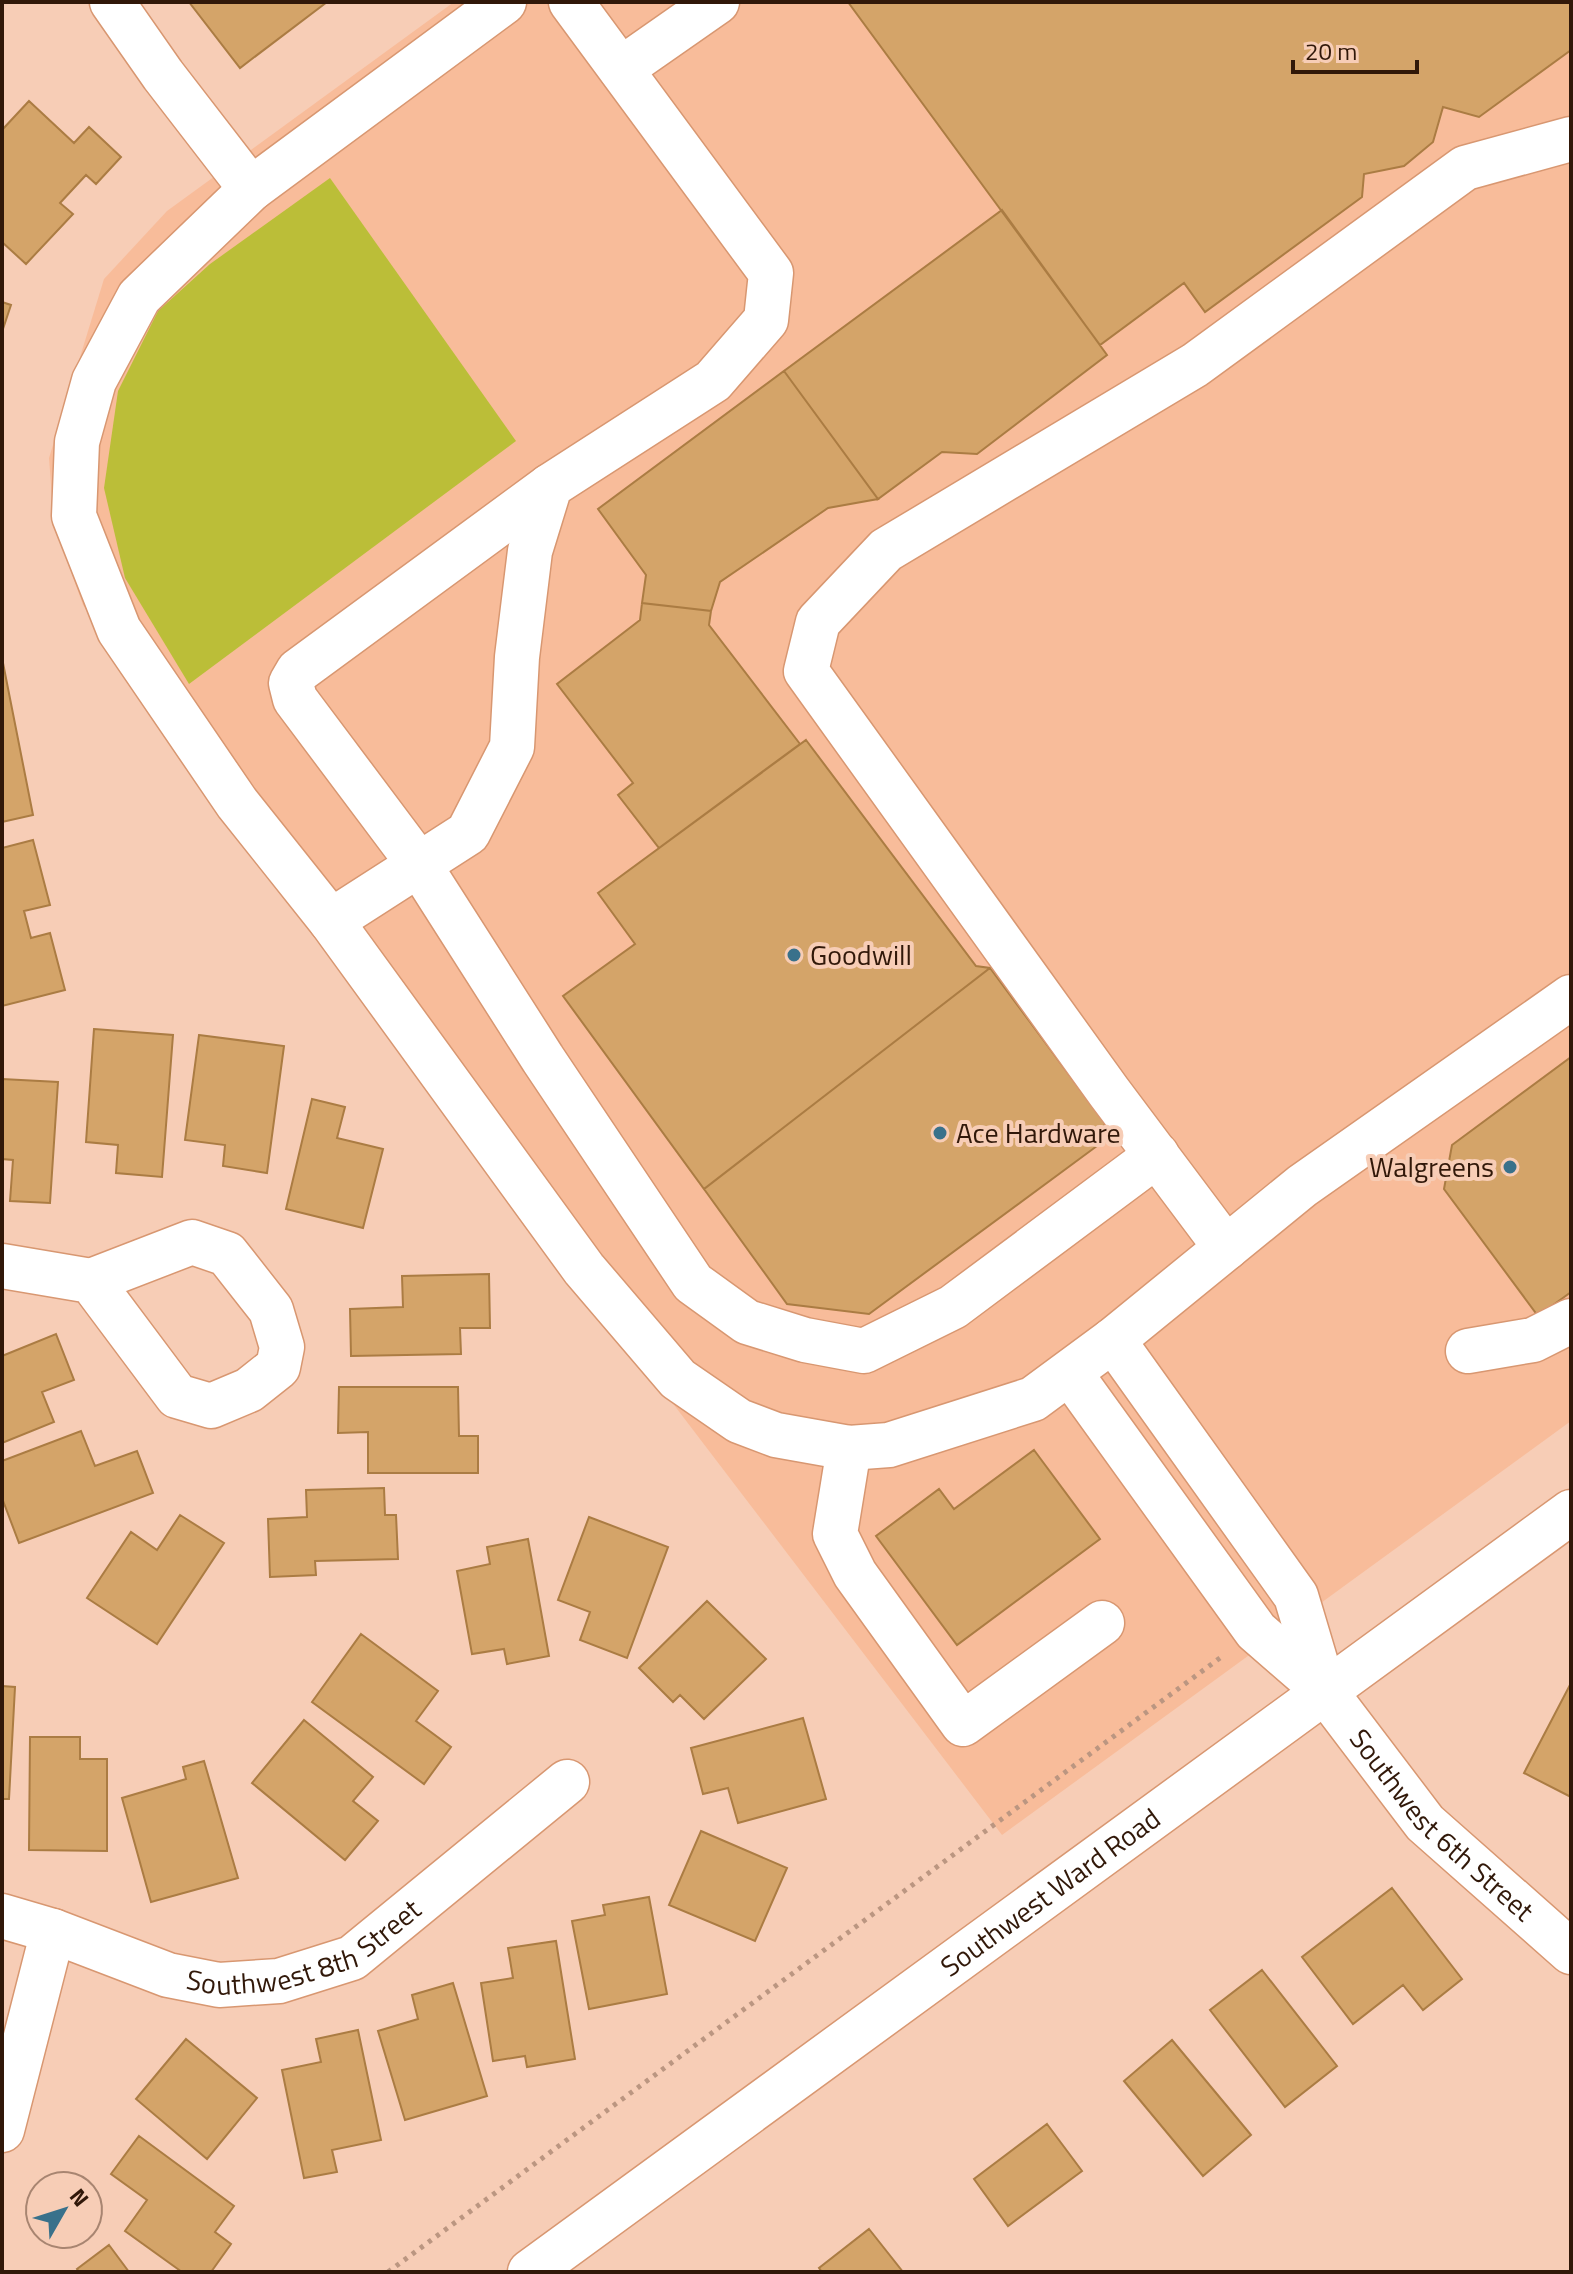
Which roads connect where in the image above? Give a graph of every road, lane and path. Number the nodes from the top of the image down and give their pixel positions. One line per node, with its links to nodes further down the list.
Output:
1 (112, 2): 7 (street)
2 (504, 2): 7 (street)
3 (571, 2): 5 (street)
4 (717, 2): 5 (street)
5 (621, 69): 8 (street)
6 (1571, 139): 12 (street)
7 (251, 189): 10 (street)
8 (550, 486): 9 (street); 9 (street)
9 (418, 863): 10 (street); 12 (street)
10 (331, 921): 20 (street)
11 (1571, 997): 13 (street)
12 (1157, 1155): 13 (street)
13 (1226, 1248): 17 (street)
14 (2, 1266): 15 (street)
15 (91, 1281)
16 (1571, 1321): 18 (street)
17 (1113, 1340): 19 (street); 24 (street)
18 (1468, 1351)
19 (1070, 1373): 20 (street); 23 (street)
20 (849, 1448): 22 (street)
21 (1571, 1512): 24 (street, Southwest Ward Road)
22 (1102, 1623)
23 (1256, 1631): 24 (street); 30 (path)
24 (1324, 1690): 28 (street, Southwest 6th Street); 31 (street, Southwest Ward Road)
25 (567, 1782): 27 (street, Southwest 8th Street)
26 (2, 1916): 27 (street, Southwest 8th Street)
27 (53, 1931): 29 (street)
28 (1571, 1952)
29 (2, 2130)
30 (388, 2272)
31 (530, 2272)

